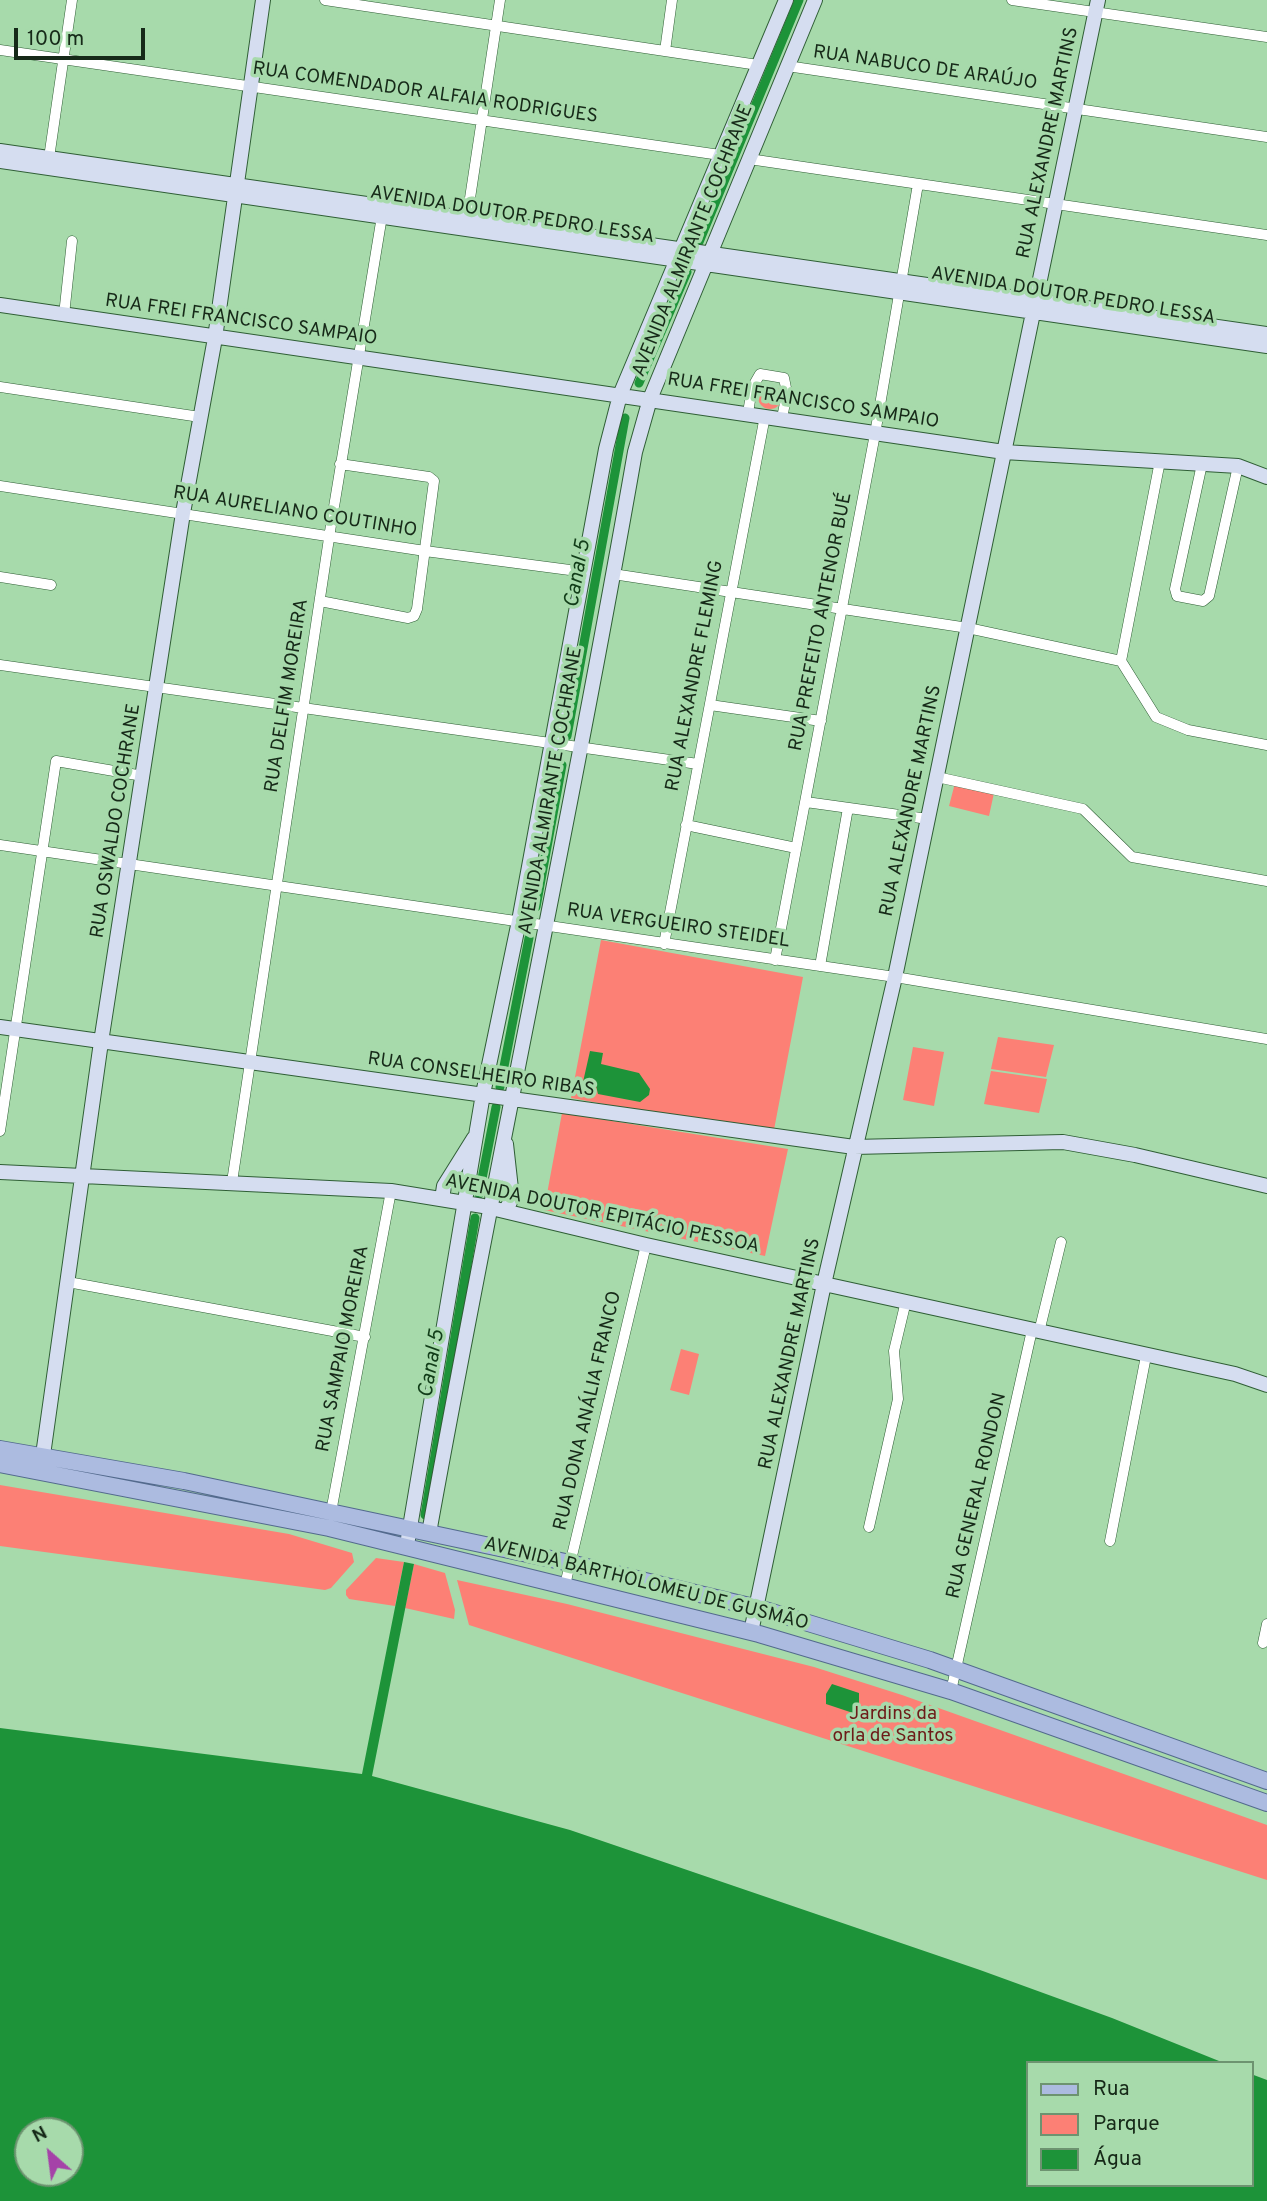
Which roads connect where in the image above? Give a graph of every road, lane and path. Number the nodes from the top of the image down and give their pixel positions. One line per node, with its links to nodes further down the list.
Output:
1 (72, 0): 14 (street)
2 (263, 0): 17 (main road, RUA OSWALDO COCHRANE)
3 (325, 0): 10 (street)
4 (500, 0): 10 (street)
5 (672, 0): 13 (street)
6 (786, 0): 15 (main road, AVENIDA ALMIRANTE COCHRANE)
7 (815, 0): 16 (main road, AVENIDA ALMIRANTE COCHRANE)
8 (1012, 0): 9 (street)
9 (1096, 6): 11 (street); 18 (main road, RUA ALEXANDRE MARTINS)
10 (496, 26): 13 (street); 19 (street)
11 (1267, 37)
12 (0, 50): 14 (street, RUA COMENDADOR ALFAIA RODRIGUES)
13 (665, 51): 15 (street)
14 (63, 59): 17 (street, RUA COMENDADOR ALFAIA RODRIGUES); 23 (street)
15 (758, 65): 22 (main road, AVENIDA ALMIRANTE COCHRANE)
16 (787, 66): 18 (street, RUA NABUCO DE ARAÚJO); 24 (main road, AVENIDA ALMIRANTE COCHRANE)
17 (250, 87): 19 (street, RUA COMENDADOR ALFAIA RODRIGUES); 27 (main road, RUA OSWALDO COCHRANE)
18 (1075, 109): 20 (street, RUA NABUCO DE ARAÚJO); 28 (main road, RUA ALEXANDRE MARTINS)
19 (482, 120): 22 (street, RUA COMENDADOR ALFAIA RODRIGUES); 30 (street)
20 (1267, 137)
21 (0, 150): 23 (main road, AVENIDA DOUTOR PEDRO LESSA)
22 (720, 155): 33 (main road, AVENIDA ALMIRANTE COCHRANE)
23 (49, 158): 27 (main road, AVENIDA DOUTOR PEDRO LESSA)
24 (749, 159): 26 (street); 34 (main road, AVENIDA ALMIRANTE COCHRANE)
25 (0, 161): 27 (main road, AVENIDA DOUTOR PEDRO LESSA)
26 (918, 184): 28 (street); 35 (street, RUA PREFEITO ANTENOR BUÉ)
27 (237, 189): 29 (main road, AVENIDA DOUTOR PEDRO LESSA); 30 (main road, AVENIDA DOUTOR PEDRO LESSA); 40 (main road, RUA OSWALDO COCHRANE)
28 (1056, 204): 31 (street); 37 (main road, RUA ALEXANDRE MARTINS)
29 (383, 216): 33 (main road, AVENIDA DOUTOR PEDRO LESSA); 42 (street, RUA DELFIM MOREIRA)
30 (467, 218): 33 (main road, AVENIDA DOUTOR PEDRO LESSA)
31 (1267, 234)
32 (72, 241): 38 (street)
33 (678, 254): 34 (main road, AVENIDA DOUTOR PEDRO LESSA); 44 (main road, AVENIDA ALMIRANTE COCHRANE)
34 (709, 259): 35 (main road, AVENIDA DOUTOR PEDRO LESSA); 45 (main road, AVENIDA ALMIRANTE COCHRANE)
35 (901, 285): 37 (main road, AVENIDA DOUTOR PEDRO LESSA); 50 (street, RUA PREFEITO ANTENOR BUÉ)
36 (0, 305): 38 (main road, RUA FREI FRANCISCO SAMPAIO)
37 (1035, 306): 39 (main road, AVENIDA DOUTOR PEDRO LESSA); 41 (main road, AVENIDA DOUTOR PEDRO LESSA); 51 (main road, RUA ALEXANDRE MARTINS)
38 (64, 315): 40 (main road, RUA FREI FRANCISCO SAMPAIO)
39 (1267, 334)
40 (215, 338): 42 (main road, RUA FREI FRANCISCO SAMPAIO); 48 (main road, RUA OSWALDO COCHRANE)
41 (1267, 346)
42 (358, 358): 44 (main road, RUA FREI FRANCISCO SAMPAIO); 53 (street, RUA DELFIM MOREIRA)
43 (0, 387): 48 (street)
44 (622, 395): 45 (main road, RUA FREI FRANCISCO SAMPAIO); 61 (main road, AVENIDA ALMIRANTE COCHRANE)
45 (647, 398): 46 (main road, RUA FREI FRANCISCO SAMPAIO); 62 (main road, AVENIDA ALMIRANTE COCHRANE)
46 (748, 413): 47 (main road, RUA FREI FRANCISCO SAMPAIO); 49 (street)
47 (765, 416): 49 (main road, RUA FREI FRANCISCO SAMPAIO); 65 (street, RUA ALEXANDRE FLEMING)
48 (200, 417): 58 (main road, RUA OSWALDO COCHRANE)
49 (782, 418): 50 (main road, RUA FREI FRANCISCO SAMPAIO)
50 (875, 434): 51 (main road, RUA FREI FRANCISCO SAMPAIO); 67 (street, RUA PREFEITO ANTENOR BUÉ)
51 (1004, 452): 52 (main road, RUA FREI FRANCISCO SAMPAIO); 68 (main road, RUA ALEXANDRE MARTINS)
52 (1160, 461): 54 (main road, RUA FREI FRANCISCO SAMPAIO); 69 (street)
53 (340, 464): 59 (street, RUA DELFIM MOREIRA); 60 (street)
54 (1202, 464): 55 (main road, RUA FREI FRANCISCO SAMPAIO); 55 (street)
55 (1238, 466): 56 (main road, RUA FREI FRANCISCO SAMPAIO)
56 (1267, 477)
57 (0, 486): 58 (street, RUA AURELIANO COUTINHO)
58 (183, 513): 59 (street, RUA AURELIANO COUTINHO); 71 (main road, RUA OSWALDO COCHRANE)
59 (329, 534): 60 (street, RUA AURELIANO COUTINHO); 66 (street, RUA DELFIM MOREIRA)
60 (425, 551): 61 (street, RUA AURELIANO COUTINHO); 66 (street)
61 (585, 572): 75 (main road, AVENIDA ALMIRANTE COCHRANE)
62 (614, 574): 65 (street); 77 (main road, AVENIDA ALMIRANTE COCHRANE)
63 (0, 577): 64 (street)
64 (51, 585)
65 (730, 591): 67 (street); 72 (street, RUA ALEXANDRE FLEMING)
66 (320, 601): 73 (street, RUA DELFIM MOREIRA)
67 (842, 609): 68 (street); 74 (street, RUA PREFEITO ANTENOR BUÉ)
68 (968, 628): 69 (street); 80 (main road, RUA ALEXANDRE MARTINS)
69 (1121, 661): 76 (street)
70 (0, 665): 71 (street)
71 (158, 686): 73 (street); 79 (main road, RUA OSWALDO COCHRANE)
72 (710, 705): 74 (street); 78 (street, RUA ALEXANDRE FLEMING)
73 (304, 709): 75 (street); 90 (street, RUA DELFIM MOREIRA)
74 (821, 721): 81 (street, RUA PREFEITO ANTENOR BUÉ)
75 (553, 745): 77 (street); 91 (main road, AVENIDA ALMIRANTE COCHRANE)
76 (1267, 745)
77 (576, 748): 78 (street); 92 (main road, AVENIDA ALMIRANTE COCHRANE)
78 (698, 764): 84 (street, RUA ALEXANDRE FLEMING)
79 (143, 776): 87 (street); 88 (main road, RUA OSWALDO COCHRANE)
80 (937, 777): 83 (main road, RUA ALEXANDRE MARTINS); 89 (street)
81 (806, 802): 82 (street); 86 (street, RUA PREFEITO ANTENOR BUÉ)
82 (848, 808): 83 (street); 95 (street)
83 (928, 819): 96 (main road, RUA ALEXANDRE MARTINS)
84 (686, 825): 86 (street); 93 (street, RUA ALEXANDRE FLEMING)
85 (0, 845): 87 (street, RUA VERGUEIRO STEIDEL)
86 (796, 848): 94 (street, RUA PREFEITO ANTENOR BUÉ)
87 (43, 851): 88 (street, RUA VERGUEIRO STEIDEL); 98 (street)
88 (130, 863): 90 (street, RUA VERGUEIRO STEIDEL); 100 (main road, RUA OSWALDO COCHRANE)
89 (1267, 881)
90 (276, 886): 91 (street, RUA VERGUEIRO STEIDEL); 101 (street, RUA DELFIM MOREIRA)
91 (521, 922): 92 (street, RUA VERGUEIRO STEIDEL); 102 (main road, AVENIDA ALMIRANTE COCHRANE)
92 (546, 925): 93 (street, RUA VERGUEIRO STEIDEL); 103 (main road, AVENIDA ALMIRANTE COCHRANE)
93 (664, 944): 94 (street, RUA VERGUEIRO STEIDEL)
94 (775, 960): 95 (street, RUA VERGUEIRO STEIDEL)
95 (820, 966): 96 (street, RUA VERGUEIRO STEIDEL)
96 (895, 977): 99 (street, RUA VERGUEIRO STEIDEL); 107 (main road, RUA ALEXANDRE MARTINS)
97 (0, 1027): 98 (main road, RUA CONSELHEIRO RIBAS)
98 (17, 1030): 100 (main road, RUA CONSELHEIRO RIBAS); 104 (street)
99 (1267, 1039)
100 (101, 1042): 101 (main road, RUA CONSELHEIRO RIBAS); 109 (main road, RUA OSWALDO COCHRANE)
101 (248, 1063): 102 (main road, RUA CONSELHEIRO RIBAS); 110 (street, RUA DELFIM MOREIRA)
102 (486, 1094): 103 (main road, RUA CONSELHEIRO RIBAS); 105 (main road, AVENIDA ALMIRANTE COCHRANE)
103 (510, 1098): 106 (main road, AVENIDA ALMIRANTE COCHRANE); 107 (main road, RUA CONSELHEIRO RIBAS)
104 (0, 1131)
105 (479, 1131): 113 (main road); 114 (main road, AVENIDA ALMIRANTE COCHRANE)
106 (505, 1134): 114 (main road, AVENIDA ALMIRANTE COCHRANE); 115 (main road)
107 (854, 1147): 111 (main road, RUA CONSELHEIRO RIBAS); 119 (main road, RUA ALEXANDRE MARTINS)
108 (0, 1172): 109 (main road, AVENIDA DOUTOR EPITÁCIO PESSOA)
109 (84, 1177): 110 (main road, AVENIDA DOUTOR EPITÁCIO PESSOA); 118 (main road, RUA OSWALDO COCHRANE)
110 (232, 1182): 112 (main road, AVENIDA DOUTOR EPITÁCIO PESSOA)
111 (1267, 1186)
112 (391, 1191): 113 (main road, AVENIDA DOUTOR EPITÁCIO PESSOA); 122 (street, RUA SAMPAIO MOREIRA)
113 (442, 1199): 114 (main road, AVENIDA DOUTOR EPITÁCIO PESSOA)
114 (477, 1205): 115 (main road, AVENIDA DOUTOR EPITÁCIO PESSOA); 130 (main road, AVENIDA ALMIRANTE COCHRANE); 131 (main road, AVENIDA ALMIRANTE COCHRANE)
115 (506, 1210): 117 (main road, AVENIDA DOUTOR EPITÁCIO PESSOA)
116 (1061, 1242): 121 (street, RUA GENERAL RONDON)
117 (646, 1245): 119 (main road, AVENIDA DOUTOR EPITÁCIO PESSOA); 134 (street, RUA DONA ANÁLIA FRANCO)
118 (68, 1282): 122 (street); 126 (main road, RUA OSWALDO COCHRANE)
119 (824, 1284): 120 (main road, AVENIDA DOUTOR EPITÁCIO PESSOA); 136 (main road, RUA ALEXANDRE MARTINS)
120 (906, 1301): 121 (main road, AVENIDA DOUTOR EPITÁCIO PESSOA); 129 (street)
121 (1036, 1331): 123 (main road, AVENIDA DOUTOR EPITÁCIO PESSOA); 140 (street, RUA GENERAL RONDON)
122 (365, 1336): 128 (street, RUA SAMPAIO MOREIRA)
123 (1146, 1356): 124 (main road, AVENIDA DOUTOR EPITÁCIO PESSOA); 132 (street)
124 (1267, 1385)
125 (0, 1449): 126 (main road, AVENIDA BARTHOLOMEU DE GUSMÃO)
126 (43, 1455): 128 (main road, AVENIDA BARTHOLOMEU DE GUSMÃO)
127 (0, 1464): 133 (main road, AVENIDA BARTHOLOMEU DE GUSMÃO)
128 (331, 1512): 130 (main road, AVENIDA BARTHOLOMEU DE GUSMÃO)
129 (869, 1528)
130 (411, 1529): 131 (main road, AVENIDA BARTHOLOMEU DE GUSMÃO); 133 (main road, AVENIDA ALMIRANTE COCHRANE)
131 (429, 1533): 134 (main road, AVENIDA BARTHOLOMEU DE GUSMÃO)
132 (1110, 1541)
133 (406, 1547): 135 (main road, AVENIDA BARTHOLOMEU DE GUSMÃO)
134 (570, 1563): 135 (street, RUA DONA ANÁLIA FRANCO); 136 (main road, AVENIDA BARTHOLOMEU DE GUSMÃO)
135 (565, 1585): 138 (main road, AVENIDA BARTHOLOMEU DE GUSMÃO)
136 (756, 1608): 138 (main road, RUA ALEXANDRE MARTINS); 140 (main road, AVENIDA BARTHOLOMEU DE GUSMÃO)
137 (1267, 1624): 139 (street)
138 (751, 1632): 141 (main road, AVENIDA BARTHOLOMEU DE GUSMÃO)
139 (1264, 1643)
140 (957, 1670): 141 (street, RUA GENERAL RONDON); 142 (main road, AVENIDA BARTHOLOMEU DE GUSMÃO)
141 (951, 1691): 143 (main road, AVENIDA BARTHOLOMEU DE GUSMÃO)
142 (1267, 1781)
143 (1267, 1802)

